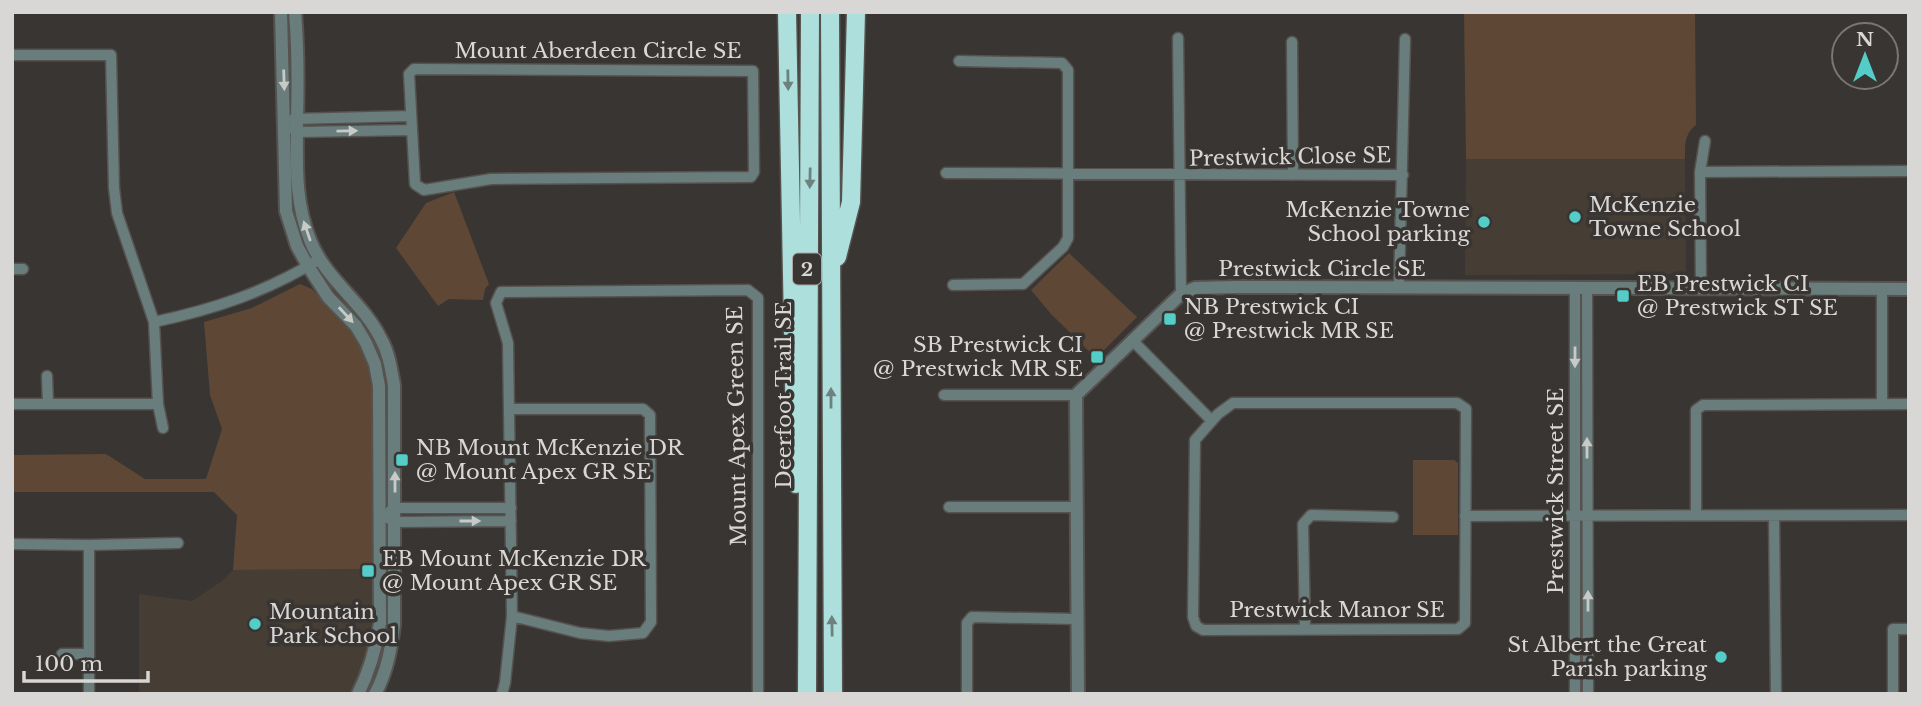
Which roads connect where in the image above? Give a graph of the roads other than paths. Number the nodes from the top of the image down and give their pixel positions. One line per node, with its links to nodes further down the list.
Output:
1 (281, 12): 14 (street, one-way to 14)
2 (295, 12): 13 (street)
3 (787, 12): 60 (highway, one-way to 60)
4 (810, 12): 60 (highway, Deerfoot Trail SE / 2, one-way to 60)
5 (830, 12): 26 (highway, 2)
6 (856, 12): 26 (highway)
7 (1178, 38): 22 (street)
8 (1405, 39): 24 (street)
9 (1292, 42): 23 (street)
10 (12, 55): 34 (street)
11 (959, 61): 19 (street)
12 (411, 116): 13 (street); 15 (street, Mount Aberdeen Circle SE); 15 (street, Mount Aberdeen Circle SE)
13 (297, 117): 14 (street); 16 (street)
14 (285, 123): 16 (street); 25 (street)
15 (412, 130): 16 (street, one-way to 15)
16 (297, 132): 25 (street, one-way to 16)
17 (1704, 141): 20 (street)
18 (1909, 171): 20 (street)
19 (1068, 172): 21 (street); 22 (street); 27 (street)
20 (1700, 172): 29 (street)
21 (946, 173)
22 (1180, 174): 23 (street, Prestwick Close SE); 33 (street, Prestwick Close SE)
23 (1293, 174): 24 (street, Prestwick Close SE)
24 (1402, 175): 28 (street, Prestwick Close SE)
25 (314, 263): 34 (street); 50 (street, one-way to 50); 51 (street, one-way to 25)
26 (830, 284): 76 (highway, 2, one-way to 26)
27 (953, 285)
28 (1399, 288): 30 (street, Prestwick Circle SE); 33 (street, Prestwick Circle SE)
29 (1701, 288): 30 (street, Prestwick Circle SE); 31 (street, Prestwick Circle SE)
30 (1581, 289): 55 (street, Prestwick Street SE, one-way to 55); 56 (street, Prestwick Street SE, one-way to 30)
31 (1882, 289): 32 (street, Prestwick Circle SE); 42 (street)
32 (1909, 289)
33 (1181, 294): 35 (street)
34 (154, 322): 41 (street)
35 (1133, 341): 38 (street); 45 (street)
36 (47, 376): 40 (street)
37 (944, 395): 38 (street)
38 (1076, 395): 48 (street)
39 (12, 404): 40 (street)
40 (48, 404): 41 (street)
41 (158, 404): 46 (street)
42 (1882, 404): 43 (street); 52 (street)
43 (1909, 404)
44 (510, 410): 49 (street, Mount Apex Green SE); 64 (street); 74 (street, Mount Apex Green SE)
45 (1212, 421): 54 (street, Prestwick Manor SE); 66 (street, Prestwick Manor SE)
46 (163, 428)
47 (949, 507): 48 (street)
48 (1076, 507): 65 (street)
49 (511, 508): 51 (street); 59 (street, Mount Apex Green SE)
50 (381, 515): 51 (street); 71 (street)
51 (396, 515): 59 (street, one-way to 59); 72 (street)
52 (1696, 515): 56 (street); 57 (street)
53 (1909, 515): 57 (street)
54 (1465, 516): 55 (street); 66 (street, Prestwick Manor SE)
55 (1575, 516): 56 (street); 79 (street, Prestwick Street SE)
56 (1588, 516): 80 (street, Prestwick Street SE, one-way to 56)
57 (1774, 516): 81 (street)
58 (1393, 517): 66 (street)
59 (511, 521): 64 (street, Mount Apex Green SE)
60 (806, 527): 75 (highway, Deerfoot Trail SE / 2)
61 (178, 543): 63 (street)
62 (12, 544): 63 (street)
63 (89, 545): 69 (street)
64 (512, 616): 73 (street, Mount Apex Green SE)
65 (1076, 619): 77 (street); 78 (street)
66 (1305, 628)
67 (1909, 629): 82 (street)
68 (62, 654): 69 (street)
69 (88, 654): 70 (street)
70 (89, 694)
71 (358, 694)
72 (375, 694)
73 (502, 694)
74 (758, 694)
75 (807, 694)
76 (832, 694)
77 (967, 694)
78 (1078, 694)
79 (1575, 694)
80 (1588, 694)
81 (1776, 694)
82 (1893, 694)

